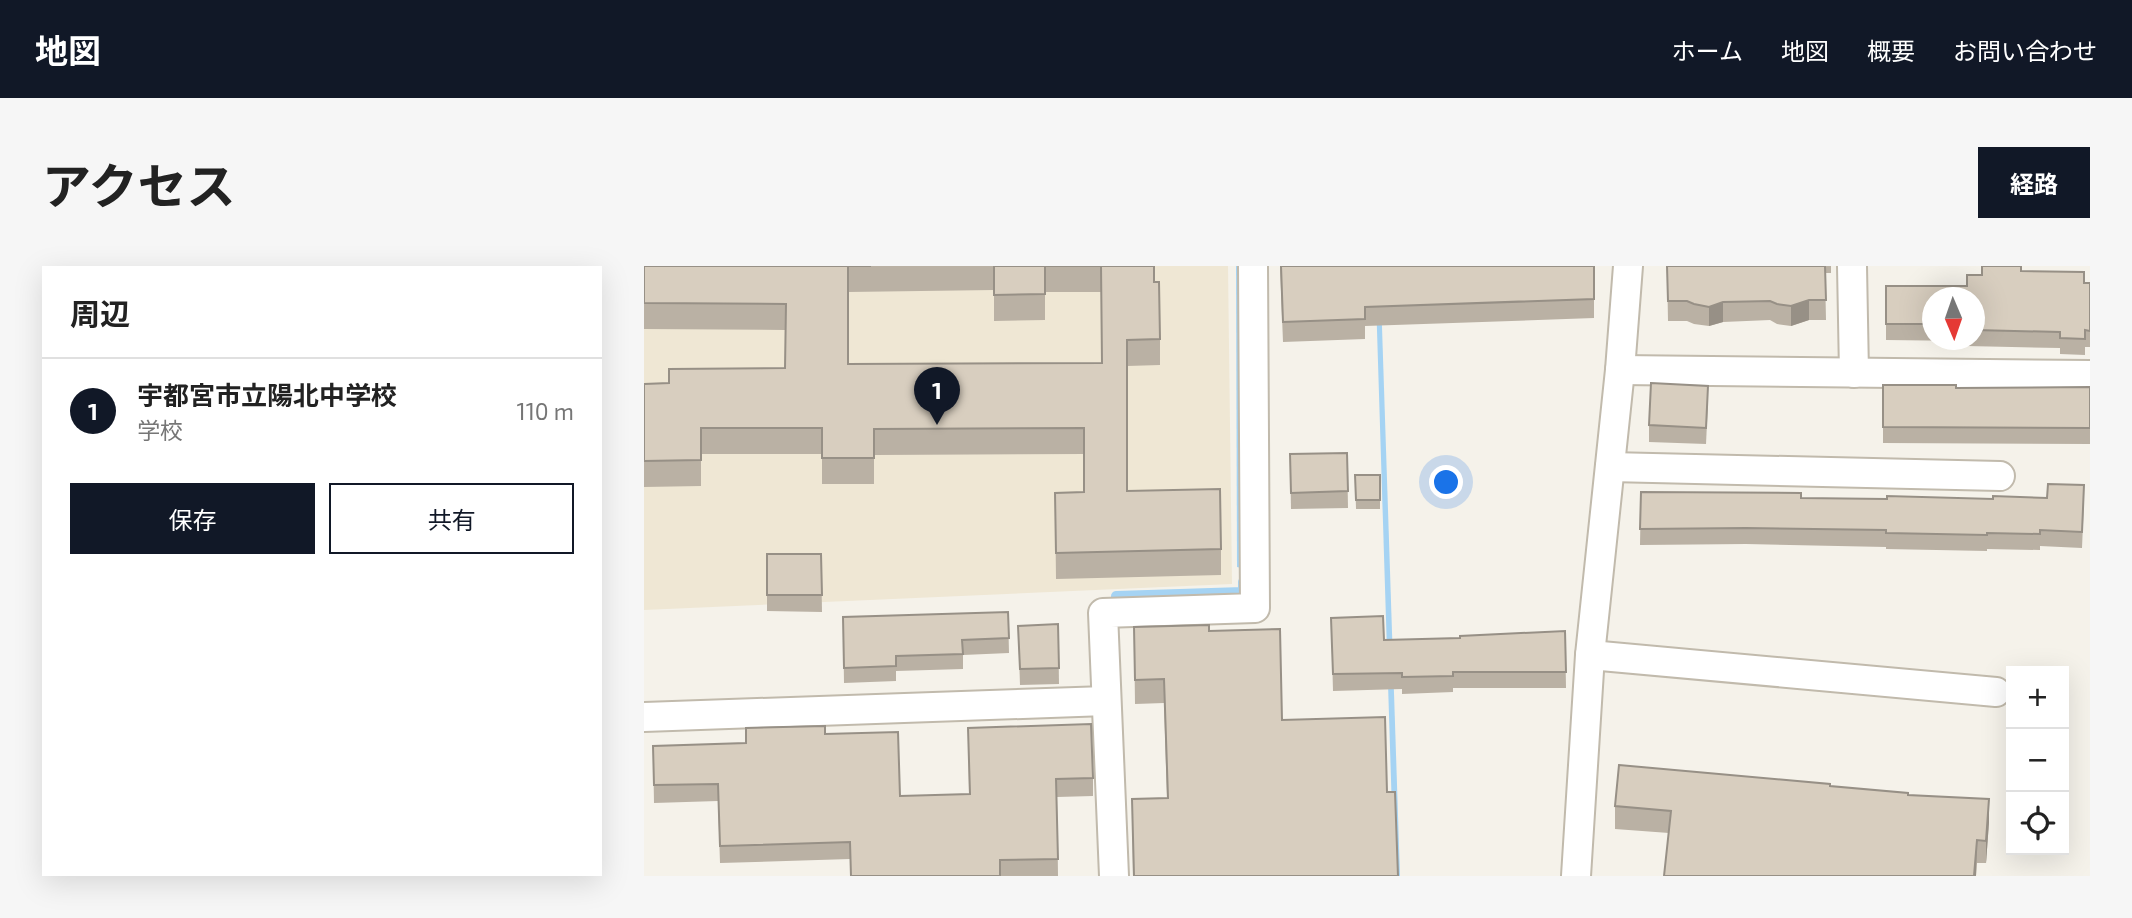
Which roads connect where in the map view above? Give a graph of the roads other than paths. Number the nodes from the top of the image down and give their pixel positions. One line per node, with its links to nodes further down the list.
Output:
1 (1253, 266): 11 (street)
2 (1628, 266): 4 (street)
3 (1852, 266): 5 (street)
4 (1620, 370): 5 (street); 7 (street)
5 (1854, 373): 6 (street)
6 (2090, 376)
7 (1610, 467): 8 (street); 9 (street)
8 (2000, 476)
9 (1590, 655): 10 (street); 14 (street)
10 (1996, 692)
11 (1106, 701): 12 (street); 13 (street)
12 (644, 717)
13 (1114, 876)
14 (1576, 876)

